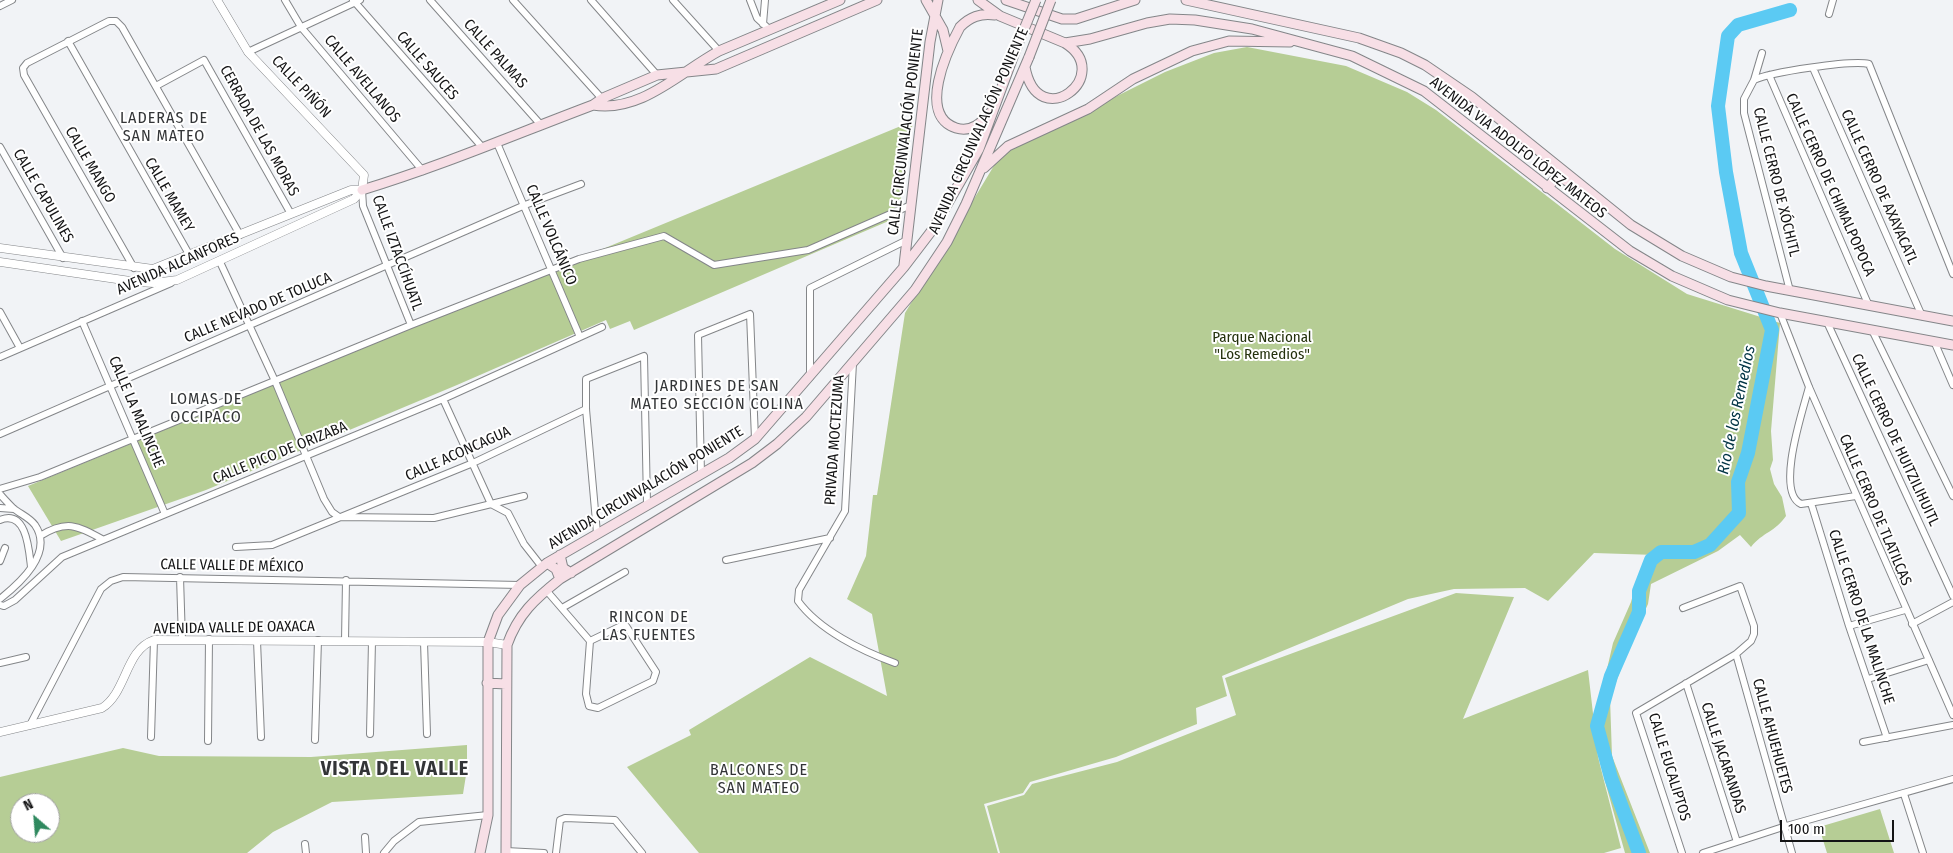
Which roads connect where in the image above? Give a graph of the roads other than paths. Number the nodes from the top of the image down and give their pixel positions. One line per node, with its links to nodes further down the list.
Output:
1 (12, 0): 23 (street)
2 (217, 0): 34 (street, CALLE PIÑÓN)
3 (285, 0): 28 (street, CALLE AVELLANOS)
4 (430, 0): 46 (street, CALLE PALMAS)
5 (513, 0): 44 (street)
6 (591, 0): 40 (street)
7 (673, 0): 33 (street)
8 (750, 0): 29 (street)
9 (766, 0): 29 (street)
10 (840, 0): 29 (main road, AVENIDA ALCANFORES)
11 (877, 0): 39 (main road, AVENIDA ALCANFORES)
12 (926, 0): 26 (main road)
13 (938, 0): 26 (main road, CALLE CIRCUNVALACIÓN PONIENTE)
14 (978, 0): 27 (main road)
15 (1006, 0): 24 (main road)
16 (1036, 0): 45 (main road, AVENIDA CIRCUNVALACIÓN PONIENTE, bridge)
17 (1051, 0): 37 (main road, AVENIDA CIRCUNVALACIÓN PONIENTE, bridge)
18 (1115, 0): 24 (main road)
19 (1135, 0): 24 (main road)
20 (1186, 0): 55 (main road, AVENIDA VIA ADOLFO LÓPEZ MATEOS)
21 (1833, 0): 25 (street)
22 (356, 1): 28 (street); 49 (street, CALLE SAUCES)
23 (0, 6)
24 (1109, 8)
25 (1829, 14)
26 (934, 15): 36 (main road); 56 (main road, CALLE CIRCUNVALACIÓN PONIENTE)
27 (1000, 16): 31 (main road); 36 (main road)
28 (301, 27): 34 (street); 50 (street, CALLE AVELLANOS)
29 (766, 27): 33 (main road, AVENIDA ALCANFORES)
30 (68, 41): 43 (street); 62 (street, CALLE MAMEY); 69 (street, CALLE MANGO)
31 (1065, 43): 32 (main road, AVENIDA VIA ADOLFO LÓPEZ MATEOS); 37 (main road)
32 (1308, 43): 51 (main road); 53 (main road, AVENIDA VIA ADOLFO LÓPEZ MATEOS)
33 (719, 51): 39 (main road, AVENIDA ALCANFORES)
34 (248, 52): 54 (street, CALLE PIÑÓN)
35 (1762, 53): 42 (street, CALLE CERRO DE XÓCHITL)
36 (948, 54): 45 (main road)
37 (1025, 66): 51 (main road, AVENIDA CIRCUNVALACIÓN PONIENTE)
38 (1813, 68): 41 (street); 71 (street); 77 (street, CALLE CERRO DE AXAYACATL)
39 (688, 71): 40 (main road, AVENIDA ALCANFORES); 44 (main road, AVENIDA ALCANFORES)
40 (657, 75): 44 (main road, AVENIDA ALCANFORES)
41 (1769, 75): 42 (street); 74 (street, CALLE CERRO DE CHIMALPOPOCA)
42 (1754, 80): 73 (street, CALLE CERRO DE XÓCHITL)
43 (156, 86): 58 (street, CERRADA DE LAS MORAS); 59 (street)
44 (604, 102): 46 (main road, AVENIDA ALCANFORES)
45 (996, 107): 68 (main road, AVENIDA CIRCUNVALACIÓN PONIENTE)
46 (542, 125): 47 (main road, AVENIDA ALCANFORES)
47 (497, 143): 49 (main road, AVENIDA ALCANFORES); 57 (street, CALLE VOLCÁNICO)
48 (0, 147): 63 (street, CALLE CAPULINES)
49 (483, 148): 50 (main road, AVENIDA ALCANFORES)
50 (424, 171): 54 (main road, AVENIDA ALCANFORES)
51 (980, 172): 90 (main road, AVENIDA CIRCUNVALACIÓN PONIENTE)
52 (581, 184): 57 (street, CALLE NEVADO DE TOLUCA)
53 (1547, 188): 55 (main road); 76 (main road, AVENIDA VIA ADOLFO LÓPEZ MATEOS)
54 (362, 190): 58 (street, AVENIDA ALCANFORES); 65 (street, AVENIDA ALCANFORES); 67 (street, CALLE IZTACCÍHUATL)
55 (1597, 198): 73 (main road, AVENIDA VIA ADOLFO LÓPEZ MATEOS)
56 (911, 205): 60 (main road, CALLE CIRCUNVALACIÓN PONIENTE); 70 (street)
57 (525, 206): 67 (street, CALLE NEVADO DE TOLUCA); 70 (street, CALLE VOLCÁNICO)
58 (291, 214): 59 (street, AVENIDA ALCANFORES)
59 (240, 235): 62 (street, AVENIDA ALCANFORES)
60 (907, 240): 68 (main road, CALLE CIRCUNVALACIÓN PONIENTE); 91 (street)
61 (0, 248): 63 (street, AVENIDA ALCANFORES)
62 (190, 256): 66 (street, AVENIDA ALCANFORES)
63 (63, 258): 69 (street, AVENIDA ALCANFORES)
64 (0, 262): 72 (street)
65 (220, 262): 72 (street, AVENIDA ALCANFORES); 82 (street)
66 (170, 264): 69 (street, AVENIDA ALCANFORES); 72 (street)
67 (387, 266): 81 (street, CALLE IZTACCÍHUATL); 82 (street, CALLE NEVADO DE TOLUCA)
68 (904, 267): 91 (main road, AVENIDA CIRCUNVALACIÓN PONIENTE)
69 (134, 268)
70 (553, 270): 81 (street); 85 (street, CALLE VOLCÁNICO)
71 (1953, 274)
72 (177, 280): 79 (street, AVENIDA ALCANFORES)
73 (1790, 291): 74 (main road, AVENIDA VIA ADOLFO LÓPEZ MATEOS)
74 (1869, 306): 77 (main road, AVENIDA VIA ADOLFO LÓPEZ MATEOS)
75 (0, 312): 88 (street)
76 (1780, 313): 80 (main road, AVENIDA VIA ADOLFO LÓPEZ MATEOS); 95 (street, CALLE CERRO DE TLATILCAS)
77 (1922, 316): 78 (main road, AVENIDA VIA ADOLFO LÓPEZ MATEOS)
78 (1953, 321)
79 (82, 322): 88 (street, AVENIDA ALCANFORES); 94 (street, CALLE LA MALINCHE)
80 (1827, 322): 84 (main road, AVENIDA VIA ADOLFO LÓPEZ MATEOS); 135 (street, CALLE CERRO DE HUITZILIHUITL)
81 (411, 325): 92 (street)
82 (249, 326): 92 (street); 94 (street, CALLE NEVADO DE TOLUCA)
83 (602, 327): 85 (street, CALLE PICO DE ORIZABA)
84 (1872, 330): 86 (main road, AVENIDA VIA ADOLFO LÓPEZ MATEOS); 108 (street)
85 (580, 337): 96 (street, CALLE PICO DE ORIZABA)
86 (1934, 341): 87 (main road, AVENIDA VIA ADOLFO LÓPEZ MATEOS); 93 (street)
87 (1953, 344)
88 (20, 348): 89 (street, AVENIDA ALCANFORES)
89 (0, 357)
90 (853, 362): 119 (street, PRIVADA MOCTEZUMA); 129 (main road, AVENIDA CIRCUNVALACIÓN PONIENTE)
91 (810, 378): 100 (main road, AVENIDA CIRCUNVALACIÓN PONIENTE)
92 (275, 381): 99 (street); 101 (street)
93 (1953, 384)
94 (111, 385): 98 (street, CALLE NEVADO DE TOLUCA); 99 (street, CALLE LA MALINCHE)
95 (1809, 388): 107 (street, CALLE CERRO DE TLATILCAS); 109 (street)
96 (443, 399): 101 (street, CALLE PICO DE ORIZABA); 102 (street)
97 (586, 409): 102 (street, CALLE ACONCAGUA); 111 (street); 117 (street)
98 (0, 434)
99 (134, 439): 104 (street); 114 (street, CALLE LA MALINCHE)
100 (755, 440): 103 (main road, AVENIDA CIRCUNVALACIÓN PONIENTE); 103 (street)
101 (306, 455): 114 (street, CALLE PICO DE ORIZABA); 115 (street)
102 (473, 463): 110 (street); 115 (street, CALLE ACONCAGUA)
103 (701, 474): 111 (main road, AVENIDA CIRCUNVALACIÓN PONIENTE)
104 (0, 489)
105 (0, 494): 113 (street)
106 (524, 496): 110 (street)
107 (1856, 496): 109 (street); 141 (street, CALLE CERRO DE TLATILCAS)
108 (1953, 496)
109 (1811, 503): 143 (street, CALLE CERRO DE LA MALINCHE)
110 (491, 504): 115 (street); 126 (street)
111 (647, 504): 117 (main road, AVENIDA CIRCUNVALACIÓN PONIENTE)
112 (0, 508): 113 (street)
113 (14, 509): 118 (street)
114 (165, 514): 120 (street, CALLE PICO DE ORIZABA)
115 (339, 517): 121 (street, CALLE ACONCAGUA)
116 (0, 520): 127 (street)
117 (597, 533): 123 (main road, AVENIDA CIRCUNVALACIÓN PONIENTE)
118 (40, 536): 120 (street); 127 (street)
119 (830, 538): 124 (street); 159 (street, PRIVADA MOCTEZUMA)
120 (102, 539): 138 (street, CALLE PICO DE ORIZABA)
121 (236, 547)
122 (5, 548): 125 (street)
123 (560, 555): 126 (main road, AVENIDA CIRCUNVALACIÓN PONIENTE); 129 (main road)
124 (726, 560)
125 (0, 561)
126 (544, 565): 132 (main road); 133 (main road, AVENIDA CIRCUNVALACIÓN PONIENTE)
127 (31, 568): 136 (street)
128 (625, 572): 139 (street)
129 (571, 573): 132 (main road, AVENIDA CIRCUNVALACIÓN PONIENTE)
130 (180, 576): 131 (street, CALLE VALLE DE MÉXICO); 146 (street); 166 (street, CALLE VALLE DE MÉXICO)
131 (346, 580): 133 (street, CALLE VALLE DE MÉXICO); 149 (street)
132 (560, 580): 134 (main road, AVENIDA CIRCUNVALACIÓN PONIENTE)
133 (520, 585): 153 (main road, AVENIDA CIRCUNVALACIÓN PONIENTE)
134 (546, 590): 139 (street); 154 (main road, AVENIDA CIRCUNVALACIÓN PONIENTE)
135 (1953, 596)
136 (0, 599)
137 (1953, 602): 142 (street)
138 (0, 605)
139 (562, 608): 151 (street)
140 (1683, 608): 155 (street, CALLE EUCALIPTOS)
141 (1905, 610): 142 (street, CALLE CERRO DE TLATILCAS); 143 (street)
142 (1912, 624): 157 (street, CALLE CERRO DE TLATILCAS)
143 (1849, 626): 160 (street, CALLE CERRO DE LA MALINCHE)
144 (209, 639): 146 (street, AVENIDA VALLE DE OAXACA); 148 (street, AVENIDA VALLE DE OAXACA); 175 (street)
145 (154, 640): 146 (street, AVENIDA VALLE DE OAXACA); 166 (street, AVENIDA VALLE DE OAXACA); 172 (street)
146 (182, 640)
147 (318, 640): 148 (street, AVENIDA VALLE DE OAXACA); 149 (street, AVENIDA VALLE DE OAXACA); 174 (street)
148 (257, 641): 171 (street)
149 (345, 641): 150 (street, AVENIDA VALLE DE OAXACA)
150 (372, 641): 152 (street, AVENIDA VALLE DE OAXACA); 169 (street)
151 (590, 641): 151 (street)
152 (424, 642): 153 (street, AVENIDA VALLE DE OAXACA); 170 (street)
153 (488, 642): 154 (street, AVENIDA VALLE DE OAXACA); 161 (main road, AVENIDA CIRCUNVALACIÓN PONIENTE)
154 (507, 645): 163 (main road, AVENIDA CIRCUNVALACIÓN PONIENTE)
155 (1736, 654): 162 (street, CALLE EUCALIPTOS); 180 (street, CALLE AHUEHUETES)
156 (26, 657): 158 (street)
157 (1929, 660): 160 (street); 164 (street, CALLE CERRO DE TLATILCAS)
158 (0, 663)
159 (895, 663)
160 (1868, 680): 173 (street, CALLE CERRO DE LA MALINCHE)
161 (487, 683): 163 (main road); 179 (main road, AVENIDA CIRCUNVALACIÓN PONIENTE)
162 (1686, 683): 182 (street, CALLE JACARANDAS); 192 (street, CALLE EUCALIPTOS)
163 (506, 684): 184 (main road, AVENIDA CIRCUNVALACIÓN PONIENTE)
164 (1951, 701): 165 (street, CALLE CERRO DE TLATILCAS)
165 (1953, 715)
166 (30, 725): 168 (street, AVENIDA VALLE DE OAXACA)
167 (1953, 725): 173 (street)
168 (0, 732)
169 (370, 734)
170 (427, 734)
171 (261, 737)
172 (151, 738)
173 (1887, 738): 176 (street)
174 (315, 740)
175 (208, 741)
176 (1863, 742)
177 (1953, 780): 178 (street)
178 (1904, 794): 180 (street); 195 (street)
179 (488, 815): 187 (street); 188 (main road, AVENIDA CIRCUNVALACIÓN PONIENTE)
180 (1784, 827): 182 (street); 194 (street, CALLE AHUEHUETES)
181 (364, 837): 186 (street)
182 (1736, 842): 193 (street)
183 (305, 844): 185 (street)
184 (506, 852): 189 (street)
185 (306, 853)
186 (366, 853)
187 (384, 853)
188 (480, 853)
189 (544, 853)
190 (556, 853): 191 (street)
191 (642, 853)
192 (1682, 853)
193 (1703, 853)
194 (1792, 853)
195 (1923, 853)

